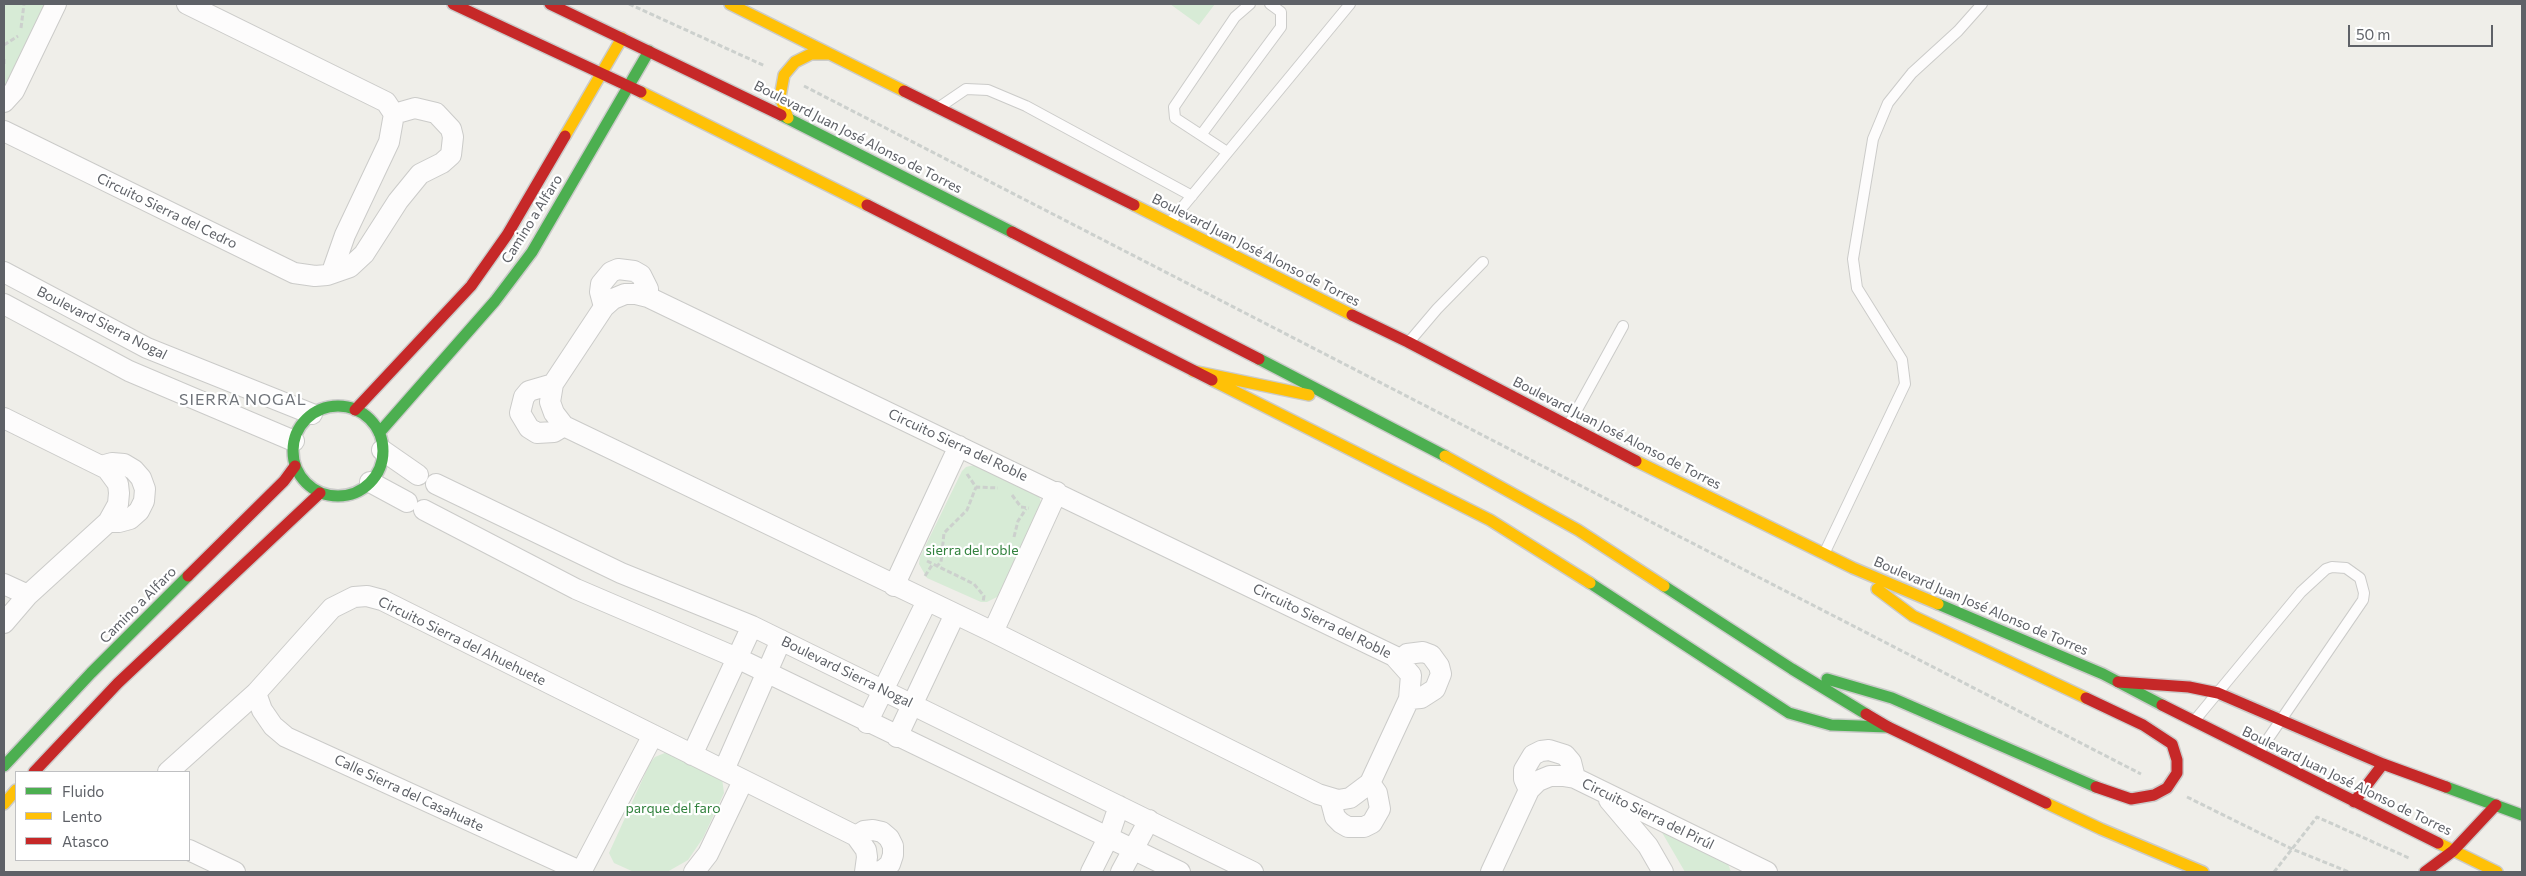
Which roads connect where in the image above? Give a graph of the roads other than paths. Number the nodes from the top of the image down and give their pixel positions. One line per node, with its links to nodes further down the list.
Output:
1 (56, 4): 15 (street)
2 (187, 4): 17 (street)
3 (453, 4): 13 (main road)
4 (550, 4): 10 (main road, Boulevard Juan José Alonso de Torres)
5 (730, 4): 12 (main road, Boulevard Juan José Alonso de Torres)
6 (1250, 4): 20 (lane)
7 (1270, 4): 20 (lane)
8 (1350, 4): 21 (lane)
9 (1982, 4): 45 (lane)
10 (622, 38): 11 (main road, Boulevard Juan José Alonso de Torres); 13 (main road, Camino a Alfaro)
11 (649, 51): 14 (main road, Camino a Alfaro); 18 (main road, Boulevard Juan José Alonso de Torres)
12 (829, 54): 16 (main road, Boulevard Juan José Alonso de Torres); 18 (main road)
13 (601, 72): 14 (main road); 33 (main road, Camino a Alfaro)
14 (630, 86): 30 (main road); 39 (main road, Camino a Alfaro)
15 (4, 102)
16 (938, 108): 22 (lane); 23 (main road, Boulevard Juan José Alonso de Torres)
17 (394, 114): 26 (street); 26 (street, Circuito Sierra del Cedro)
18 (788, 118): 32 (main road, Boulevard Juan José Alonso de Torres)
19 (4, 131): 26 (street, Circuito Sierra del Cedro)
20 (1201, 135): 21 (lane)
21 (1227, 152): 22 (lane)
22 (1192, 196): 23 (lane)
23 (1170, 222): 29 (main road, Boulevard Juan José Alonso de Torres)
24 (1483, 262): 29 (lane)
25 (4, 272): 34 (street, Boulevard Sierra Nogal)
26 (332, 272)
27 (4, 304): 38 (street, Boulevard Sierra Nogal)
28 (1623, 326): 37 (lane)
29 (1408, 342): 37 (main road, Boulevard Juan José Alonso de Torres)
30 (1193, 371): 32 (main road); 69 (main road)
31 (553, 384): 36 (street); 36 (street); 40 (street, Circuito Sierra del Roble)
32 (1344, 402): 58 (main road, Boulevard Juan José Alonso de Torres)
33 (355, 410): 34 (main road); 39 (main road)
34 (312, 414): 38 (main road)
35 (4, 418): 49 (street)
36 (564, 426): 48 (street)
37 (1567, 427): 45 (main road, Boulevard Juan José Alonso de Torres)
38 (294, 440): 41 (main road)
39 (380, 442): 42 (main road); 53 (street, Boulevard Sierra Nogal)
40 (959, 446): 43 (street, Circuito Sierra del Roble); 48 (street)
41 (295, 466): 44 (main road); 75 (main road, Camino a Alfaro)
42 (370, 482): 44 (main road); 56 (street)
43 (1057, 492): 54 (street); 57 (street, Circuito Sierra del Roble)
44 (320, 493): 77 (main road)
45 (1824, 554): 46 (main road, Boulevard Juan José Alonso de Torres)
46 (1853, 568): 58 (main road); 60 (main road, Boulevard Juan José Alonso de Torres)
47 (4, 584): 49 (street)
48 (894, 586): 50 (street)
49 (28, 595): 52 (street)
50 (926, 601): 51 (street); 61 (street)
51 (955, 614): 54 (street); 65 (street)
52 (4, 623)
53 (752, 626): 55 (street, Boulevard Sierra Nogal); 56 (street)
54 (993, 632): 83 (street)
55 (781, 640): 59 (street); 61 (street, Boulevard Sierra Nogal)
56 (737, 658): 59 (street); 73 (street)
57 (1400, 660): 64 (street, Circuito Sierra del Roble); 64 (street)
58 (1792, 669): 69 (main road, Boulevard Juan José Alonso de Torres)
59 (767, 672): 67 (street); 76 (street)
60 (2118, 682): 63 (main road); 68 (main road, Boulevard Juan José Alonso de Torres)
61 (885, 691): 65 (street, Boulevard Sierra Nogal); 67 (street)
62 (256, 693): 70 (street, Circuito Sierra del Ahuehuete); 78 (street, Circuito Sierra del Ahuehuete); 97 (street, Calle Sierra del Casahuate)
63 (2218, 693): 66 (main road); 66 (lane); 68 (lane)
64 (1409, 699): 80 (street, Circuito Sierra del Roble)
65 (913, 704): 71 (street); 87 (street, Boulevard Sierra Nogal)
66 (2281, 721): 72 (lane); 74 (main road)
67 (867, 722): 71 (street)
68 (2194, 722): 72 (main road, Boulevard Juan José Alonso de Torres)
69 (1888, 727): 107 (main road, Boulevard Juan José Alonso de Torres)
70 (653, 735): 73 (street, Circuito Sierra del Ahuehuete); 97 (street)
71 (897, 737): 91 (street)
72 (2258, 753): 84 (main road, Boulevard Juan José Alonso de Torres)
73 (692, 754): 76 (street, Circuito Sierra del Ahuehuete)
74 (2383, 764): 84 (main road); 86 (main road)
75 (4, 766)
76 (724, 770): 79 (street, Circuito Sierra del Ahuehuete)
77 (35, 771)
78 (169, 771)
79 (743, 781): 90 (street, Circuito Sierra del Ahuehuete); 98 (street)
80 (1370, 783): 83 (street, Circuito Sierra del Roble); 83 (street)
81 (15, 791): 85 (main road)
82 (1603, 793): 95 (street, Circuito Sierra del Pirúl); 105 (street, Circuito Sierra del Pirúl); 106 (street)
83 (1330, 798)
84 (2354, 802): 94 (main road, Boulevard Juan José Alonso de Torres)
85 (4, 804)
86 (2496, 805): 88 (main road); 94 (main road)
87 (1119, 806): 89 (street, Boulevard Sierra Nogal); 91 (street)
88 (2522, 815)
89 (1149, 820): 93 (street); 104 (street, Boulevard Sierra Nogal)
90 (856, 836): 99 (street); 100 (street)
91 (1108, 838): 93 (street); 101 (street)
92 (190, 850): 96 (street)
93 (1134, 850): 102 (street); 103 (street)
94 (2453, 850): 108 (main road); 109 (main road, Boulevard Juan José Alonso de Torres)
95 (1755, 870)
96 (234, 872)
97 (582, 872)
98 (694, 872)
99 (866, 872)
100 (876, 872)
101 (1091, 872)
102 (1121, 872)
103 (1180, 872)
104 (1253, 872)
105 (1491, 872)
106 (1663, 872)
107 (2203, 872)
108 (2425, 872)
109 (2497, 872)

